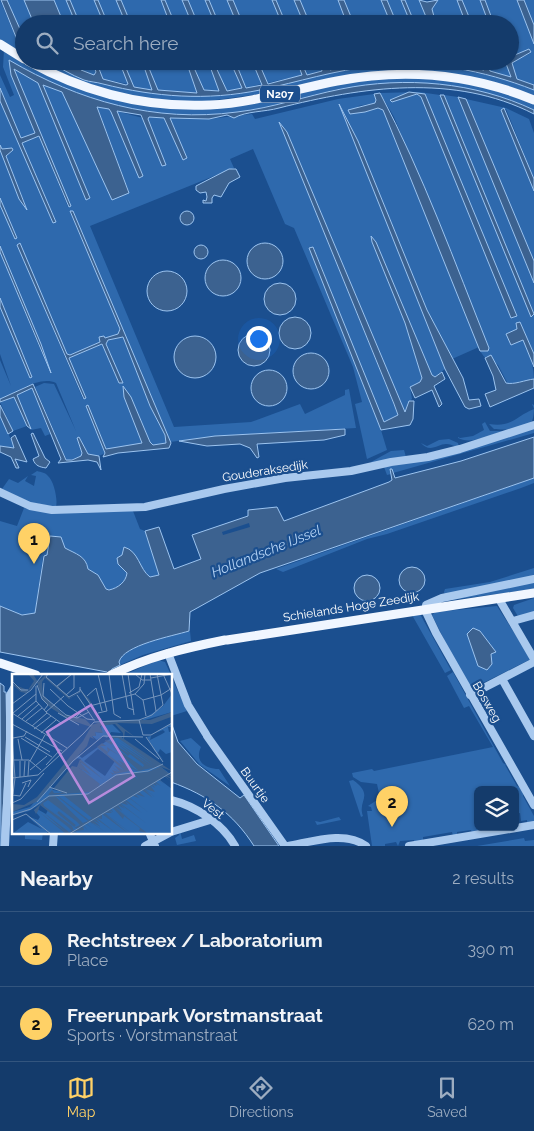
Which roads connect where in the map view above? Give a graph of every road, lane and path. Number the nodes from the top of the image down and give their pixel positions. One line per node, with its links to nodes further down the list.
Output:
1 (0, 44): 2 (main road)
2 (15, 53)
3 (45, 70): 4 (main road, N207)
4 (534, 100)
5 (534, 426): 6 (street, Gouderaksedijk)
6 (0, 492)
7 (534, 579): 10 (street, Schielands Hoge Zeedijk)
8 (534, 593): 9 (main road)
9 (499, 599): 10 (main road); 12 (street)
10 (426, 609): 13 (main road, Schielands Hoge Zeedijk); 20 (street, Bosweg)
11 (534, 615): 12 (street)
12 (513, 621): 14 (street)
13 (168, 653): 17 (main road, Schielands Hoge Zeedijk); 33 (street, Buurtje)
14 (534, 660): 18 (street)
15 (0, 663): 16 (main road)
16 (25, 673)
17 (113, 674)
18 (502, 679): 20 (street); 21 (street)
19 (12, 692): 29 (street)
20 (470, 695): 23 (street, Bosweg)
21 (534, 736)
22 (172, 800): 24 (street, Vest)
23 (534, 805)
24 (210, 820): 26 (street); 32 (street, Vest)
25 (534, 824): 35 (street)
26 (172, 832)
27 (160, 835): 28 (street); 31 (street)
28 (154, 844): 30 (street)
29 (5, 846)
30 (144, 846)
31 (166, 846)
32 (235, 846)
33 (287, 846): 34 (street)
34 (366, 846)
35 (409, 846)

